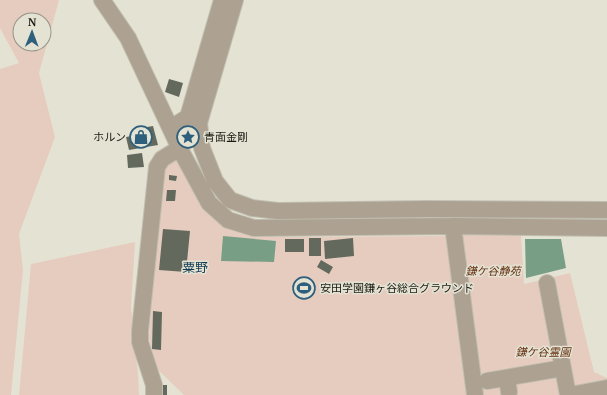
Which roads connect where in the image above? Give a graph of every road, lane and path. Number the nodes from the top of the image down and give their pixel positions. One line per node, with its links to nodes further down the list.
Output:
1 (102, 0): 4 (street)
2 (222, 0): 4 (street)
3 (235, 0): 6 (street)
4 (171, 128): 5 (street)
5 (180, 148): 7 (street); 13 (street)
6 (607, 210)
7 (453, 226): 8 (street); 14 (street)
8 (607, 228)
9 (547, 283): 10 (street)
10 (563, 368): 11 (street); 15 (street)
11 (487, 381)
12 (607, 388): 15 (street)
13 (154, 395)
14 (474, 395)
15 (569, 395)

